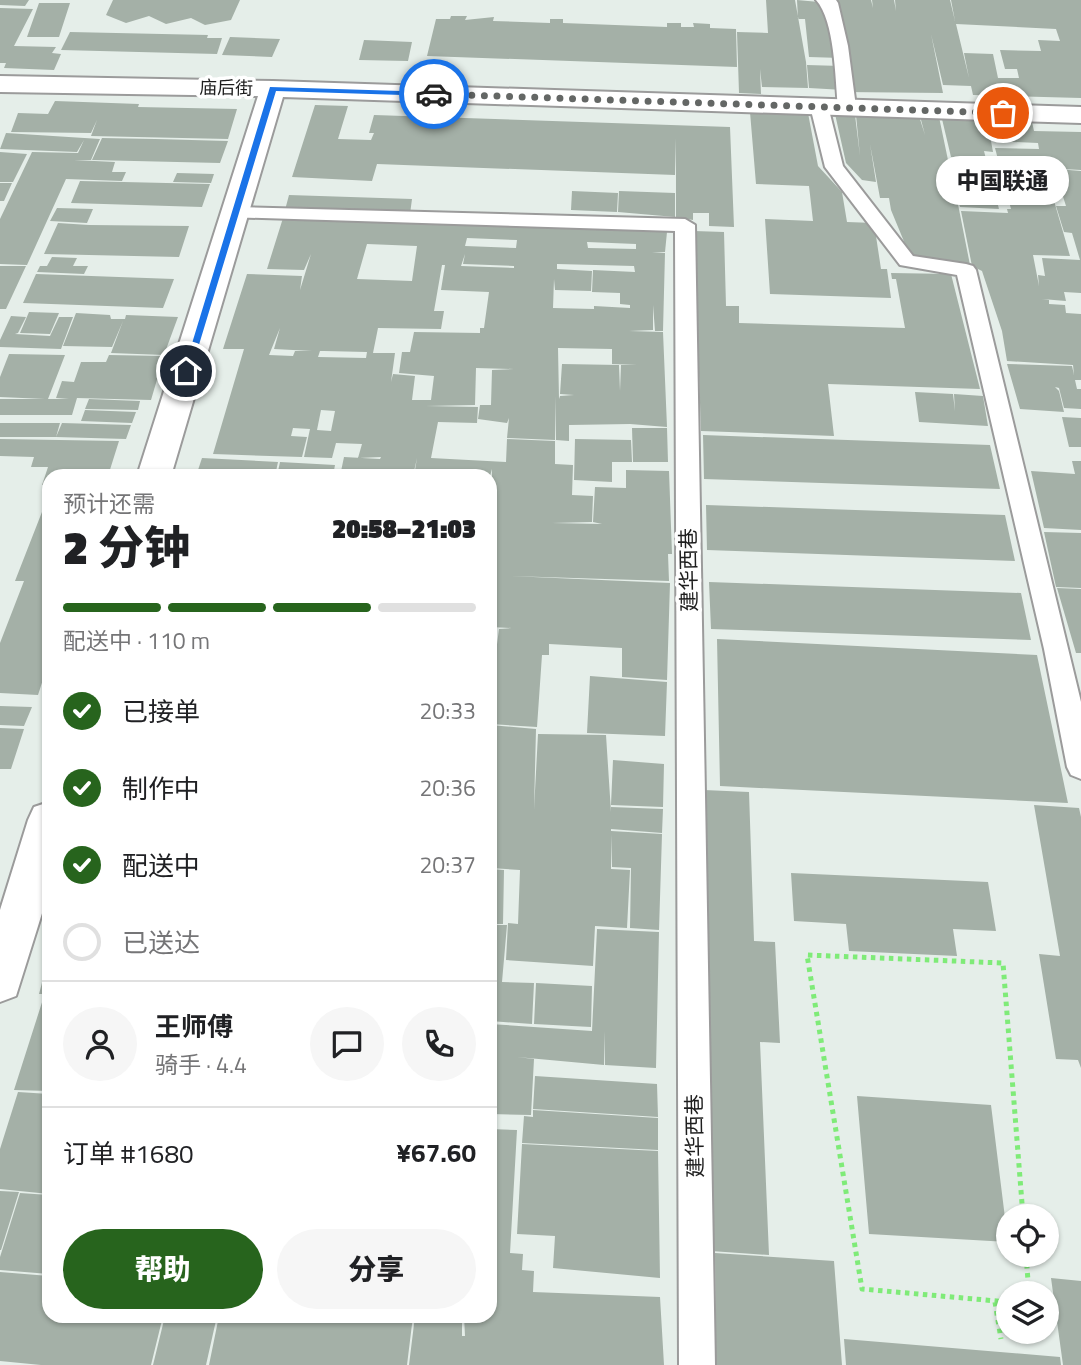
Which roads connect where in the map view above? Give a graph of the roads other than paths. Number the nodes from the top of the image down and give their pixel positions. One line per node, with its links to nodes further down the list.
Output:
1 (824, 0): 5 (lane)
2 (0, 83): 3 (street, 庙后街)
3 (273, 89): 4 (street, 庙后街); 7 (street)
4 (819, 106): 5 (street, 庙后街); 9 (lane)
5 (847, 107): 6 (street, 庙后街)
6 (1081, 115)
7 (234, 214): 8 (street); 12 (lane, 建华西巷)
8 (156, 469)
9 (1081, 767)
10 (42, 843): 11 (street)
11 (0, 981)
12 (697, 1365)

